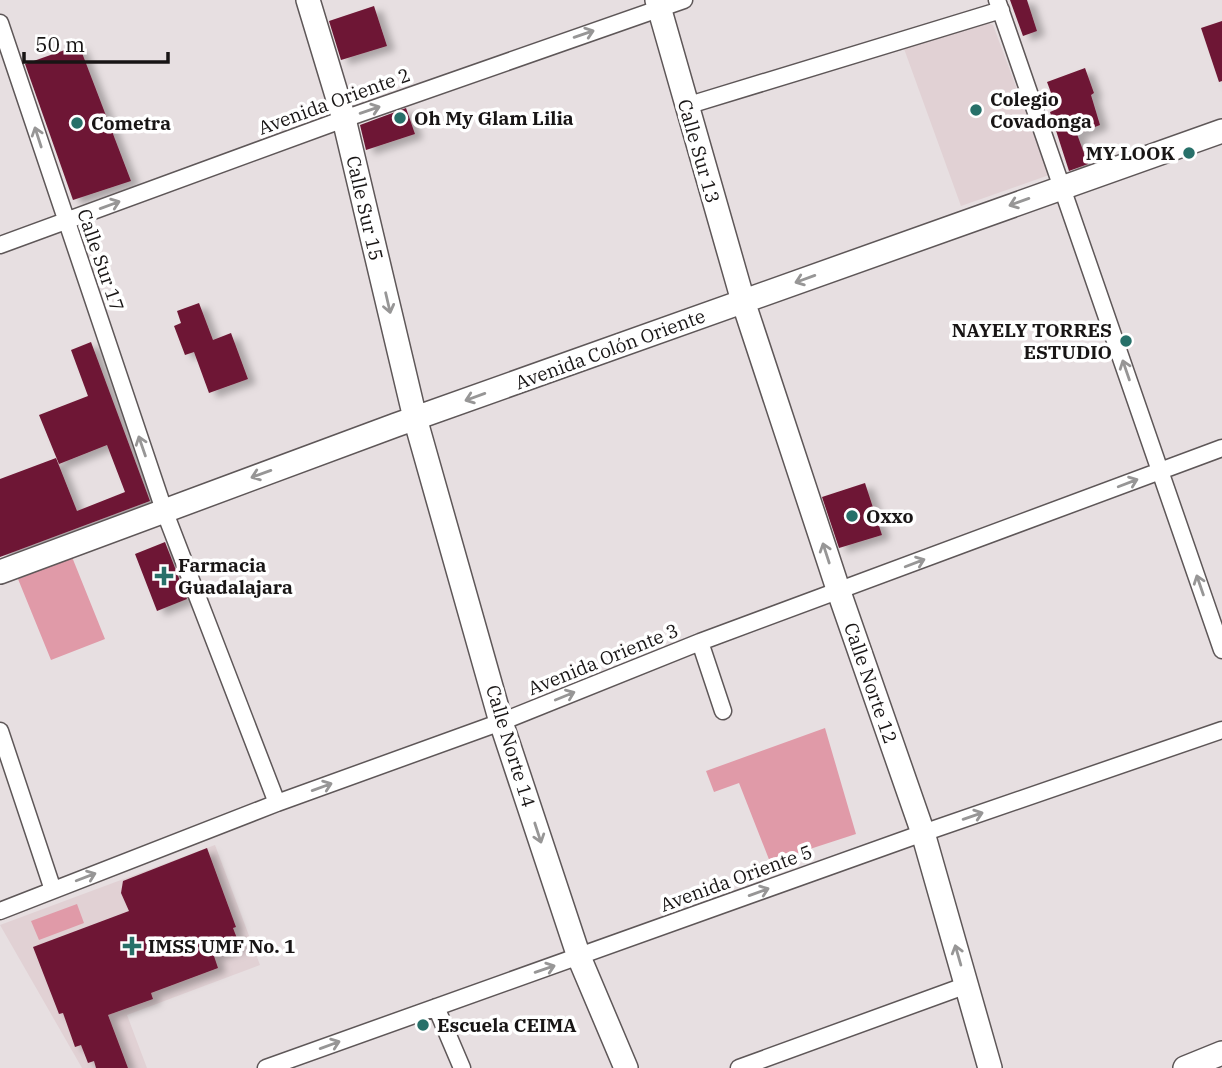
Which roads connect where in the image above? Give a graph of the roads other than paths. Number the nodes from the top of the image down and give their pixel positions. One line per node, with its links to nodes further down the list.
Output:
1 (309, 0): 7 (street, Calle Sur 15)
2 (684, 0): 3 (street, Avenida Oriente 2)
3 (658, 4): 6 (street, Calle Sur 13); 7 (street, Avenida Oriente 2, one-way to 3)
4 (999, 5): 6 (street); 9 (street)
5 (0, 23): 10 (street, Calle Sur 17, one-way to 5)
6 (686, 106): 12 (street, Calle Sur 13)
7 (344, 119): 10 (street, Avenida Oriente 2, one-way to 7); 13 (street, Calle Sur 15, one-way to 13)
8 (1222, 131): 9 (street, Avenida Colón Oriente)
9 (1062, 187): 12 (street, Avenida Colón Oriente, one-way to 12); 15 (street, one-way to 9)
10 (66, 221): 11 (street, Avenida Oriente 2); 16 (street, Calle Sur 17, one-way to 10)
11 (0, 246)
12 (743, 301): 13 (street, Avenida Colón Oriente, one-way to 13); 18 (street, Calle Norte 12, one-way to 12)
13 (415, 418): 16 (street, Avenida Colón Oriente, one-way to 16); 22 (street, Calle Norte 14)
14 (1222, 448): 15 (street, Avenida Oriente 3)
15 (1161, 470): 18 (street, Avenida Oriente 3, one-way to 15); 20 (street, one-way to 15)
16 (164, 510): 17 (street, Avenida Colón Oriente); 25 (street, Calle Sur 17)
17 (0, 572)
18 (839, 592): 19 (street, Avenida Oriente 3); 26 (street, Calle Norte 12)
19 (701, 642): 21 (street); 22 (street, Avenida Oriente 3, one-way to 19)
20 (1222, 650)
21 (723, 711)
22 (501, 722): 25 (street, Avenida Oriente 3, one-way to 22); 29 (street, Calle Norte 14, one-way to 29)
23 (1222, 730): 26 (street, Avenida Oriente 5, one-way to 23)
24 (0, 731): 27 (street)
25 (277, 803): 27 (street, Avenida Oriente 3, one-way to 25)
26 (923, 833): 29 (street, Avenida Oriente 5, one-way to 26); 30 (street, Calle Norte 12, one-way to 26)
27 (53, 890): 28 (street, Avenida Oriente 3)
28 (0, 911)
29 (579, 957): 31 (street, Avenida Oriente 5, one-way to 29); 36 (street, Calle Norte 14)
30 (967, 985): 37 (street); 38 (street, Calle Norte 12)
31 (436, 1007): 33 (street, Avenida Oriente 5, one-way to 31); 35 (street)
32 (1222, 1053): 39 (street)
33 (298, 1063): 34 (street, Avenida Oriente 5)
34 (266, 1068)
35 (462, 1068)
36 (626, 1068)
37 (739, 1068)
38 (990, 1068)
39 (1185, 1068)

